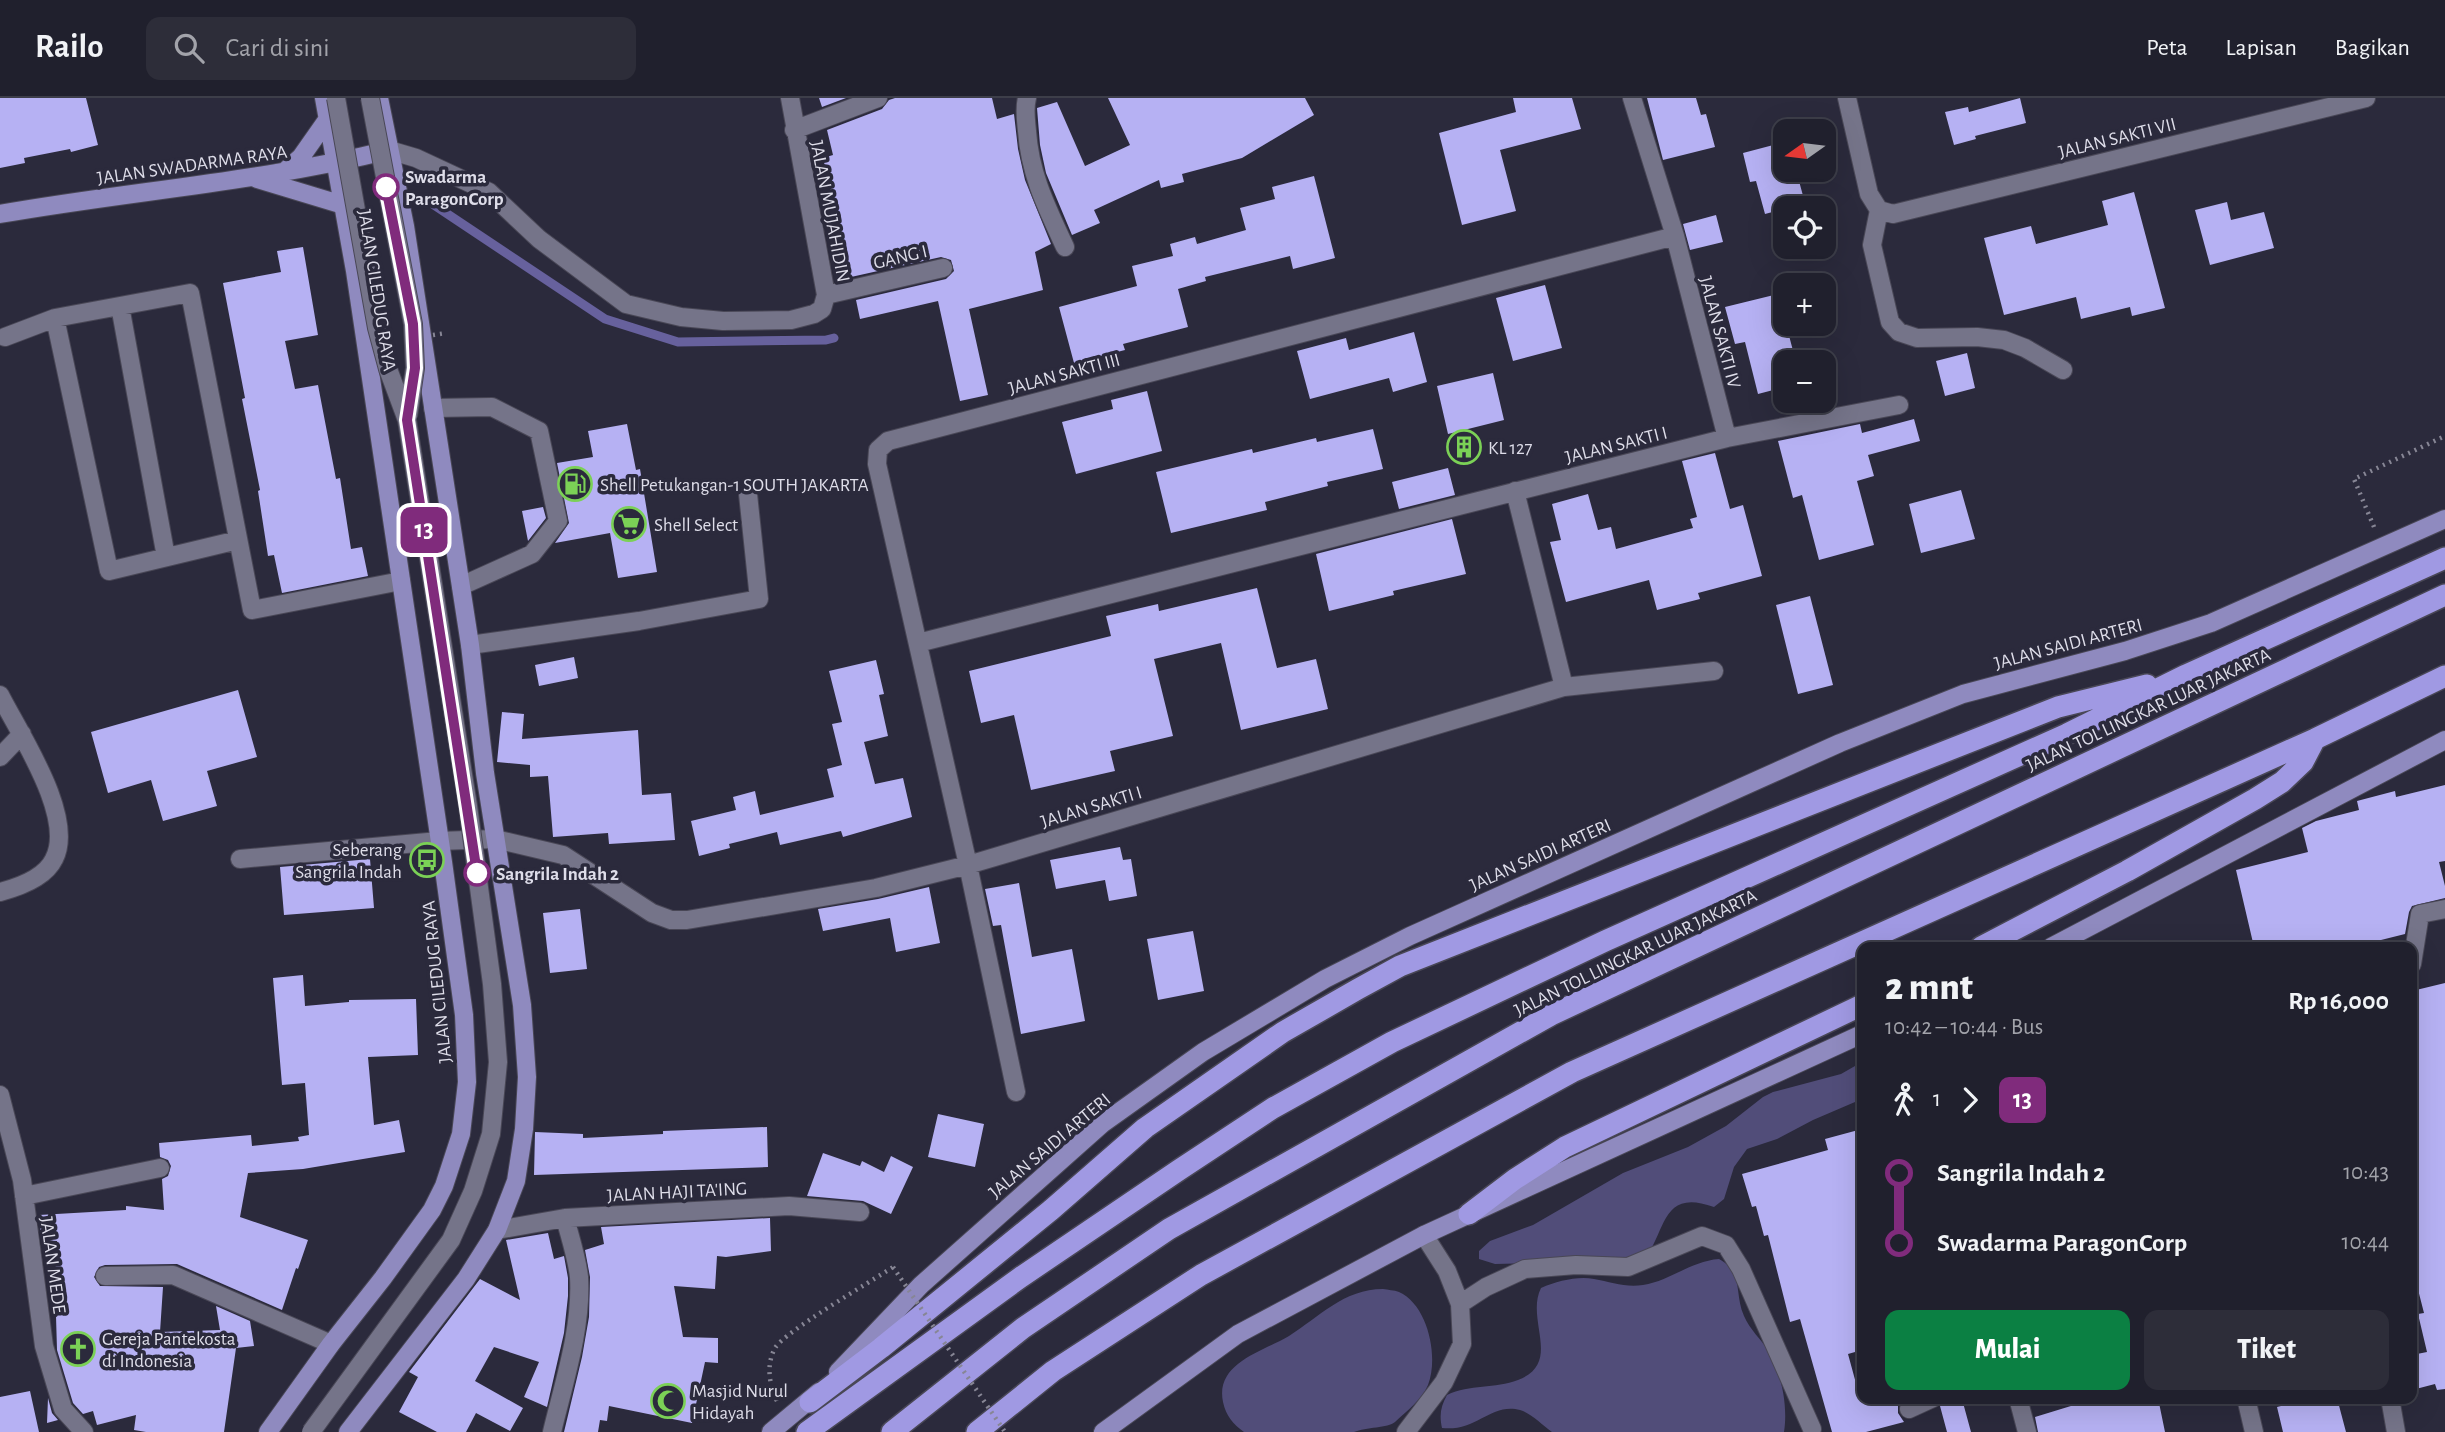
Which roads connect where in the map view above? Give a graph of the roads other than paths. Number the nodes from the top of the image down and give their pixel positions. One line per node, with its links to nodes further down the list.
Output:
1 (324, 98): 11 (main road, JALAN CILEDUG RAYA)
2 (336, 98): 30 (street, bridge)
3 (370, 98): 30 (street, bridge)
4 (379, 98): 13 (main road, JALAN CILEDUG RAYA)
5 (790, 98): 12 (street, JALAN MUJAHIDIN)
6 (878, 98): 12 (street)
7 (1027, 98): 21 (street)
8 (1632, 98): 20 (street, JALAN SAKTI IV)
9 (1847, 98): 18 (street)
10 (2366, 98): 18 (street, JALAN SAKTI VII)
11 (327, 120): 14 (main road, JALAN CILEDUG RAYA); 15 (main road)
12 (794, 130): 23 (street, JALAN MUJAHIDIN)
13 (389, 150): 14 (main road, JALAN SWADARMA RAYA); 23 (street, JALAN MUJAHIDIN); 29 (main road, JALAN CILEDUG RAYA)
14 (335, 163): 15 (main road, JALAN SWADARMA RAYA); 17 (main road, JALAN CILEDUG RAYA)
15 (283, 173): 16 (main road, JALAN SWADARMA RAYA)
16 (254, 178): 17 (main road); 19 (main road, JALAN SWADARMA RAYA)
17 (344, 209): 38 (main road, JALAN CILEDUG RAYA)
18 (1879, 210): 27 (street)
19 (0, 214)
20 (1675, 236): 31 (street, JALAN SAKTI IV); 41 (street, JALAN SAKTI III)
21 (1065, 247)
22 (943, 268): 23 (street, GANG I)
23 (826, 295)
24 (120, 306): 25 (street); 35 (street); 36 (street)
25 (55, 318): 26 (street); 36 (street)
26 (5, 337)
27 (2063, 370)
28 (1899, 405): 31 (street, JALAN SAKTI I)
29 (433, 408): 39 (main road, JALAN CILEDUG RAYA); 39 (street)
30 (407, 420): 86 (street, bridge)
31 (1727, 438): 32 (street, JALAN SAKTI I)
32 (1515, 491): 41 (street, JALAN SAKTI I); 46 (street)
33 (748, 494): 42 (street)
34 (2445, 519): 77 (main road, JALAN SAIDI ARTERI)
35 (238, 540): 36 (street); 38 (street)
36 (166, 557)
37 (2445, 558): 44 (highway)
38 (401, 581): 53 (main road, JALAN CILEDUG RAYA)
39 (461, 586): 42 (main road, JALAN CILEDUG RAYA)
40 (2445, 595): 91 (highway, JALAN TOL LINGKAR LUAR JAKARTA)
41 (918, 643): 55 (street, JALAN SAKTI III)
42 (470, 645): 52 (main road, JALAN CILEDUG RAYA)
43 (1714, 671): 46 (street, JALAN SAKTI I)
44 (2186, 676): 77 (highway); 90 (highway)
45 (2445, 676): 49 (highway)
46 (1564, 687): 55 (street, JALAN SAKTI I)
47 (0, 695): 48 (street)
48 (22, 734): 51 (street); 56 (street)
49 (2315, 739): 58 (highway); 59 (highway)
50 (2445, 740): 60 (main road)
51 (0, 758)
52 (495, 839): 53 (street, JALAN SAKTI I); 55 (street, JALAN SAKTI I); 72 (main road, JALAN CILEDUG RAYA)
53 (439, 841): 54 (street, JALAN SAKTI I); 76 (main road, JALAN CILEDUG RAYA)
54 (240, 859)
55 (968, 865): 65 (street, JALAN SAKTI III)
56 (0, 892)
57 (2445, 909): 61 (street)
58 (1862, 942)
59 (1991, 942)
60 (2061, 942)
61 (2416, 942)
62 (1857, 944): 92 (highway)
63 (1857, 1008): 70 (highway)
64 (1857, 1036): 70 (main road)
65 (1016, 1092)
66 (0, 1095): 68 (street, JALAN MEDE)
67 (160, 1168): 68 (street)
68 (24, 1196): 84 (street, JALAN MEDE)
69 (860, 1212): 71 (street, JALAN HAJI TA'ING)
70 (1469, 1214): 73 (main road)
71 (565, 1218): 72 (street, JALAN HAJI TA'ING); 88 (street)
72 (497, 1230): 87 (main road, JALAN CILEDUG RAYA)
73 (1424, 1235): 75 (street); 93 (main road)
74 (105, 1276): 76 (street)
75 (1461, 1304): 83 (street); 94 (street)
76 (331, 1344): 85 (main road, JALAN CILEDUG RAYA)
77 (810, 1402): 89 (main road, JALAN SAIDI ARTERI)
78 (1920, 1404): 82 (street)
79 (2020, 1404): 95 (street)
80 (2247, 1404): 96 (street)
81 (2391, 1404): 97 (street)
82 (1909, 1409)
83 (1812, 1429)
84 (84, 1432)
85 (268, 1432)
86 (311, 1432)
87 (348, 1432)
88 (552, 1432)
89 (771, 1432)
90 (807, 1432)
91 (892, 1432)
92 (977, 1432)
93 (1103, 1432)
94 (1406, 1432)
95 (2027, 1432)
96 (2254, 1432)
97 (2396, 1432)

